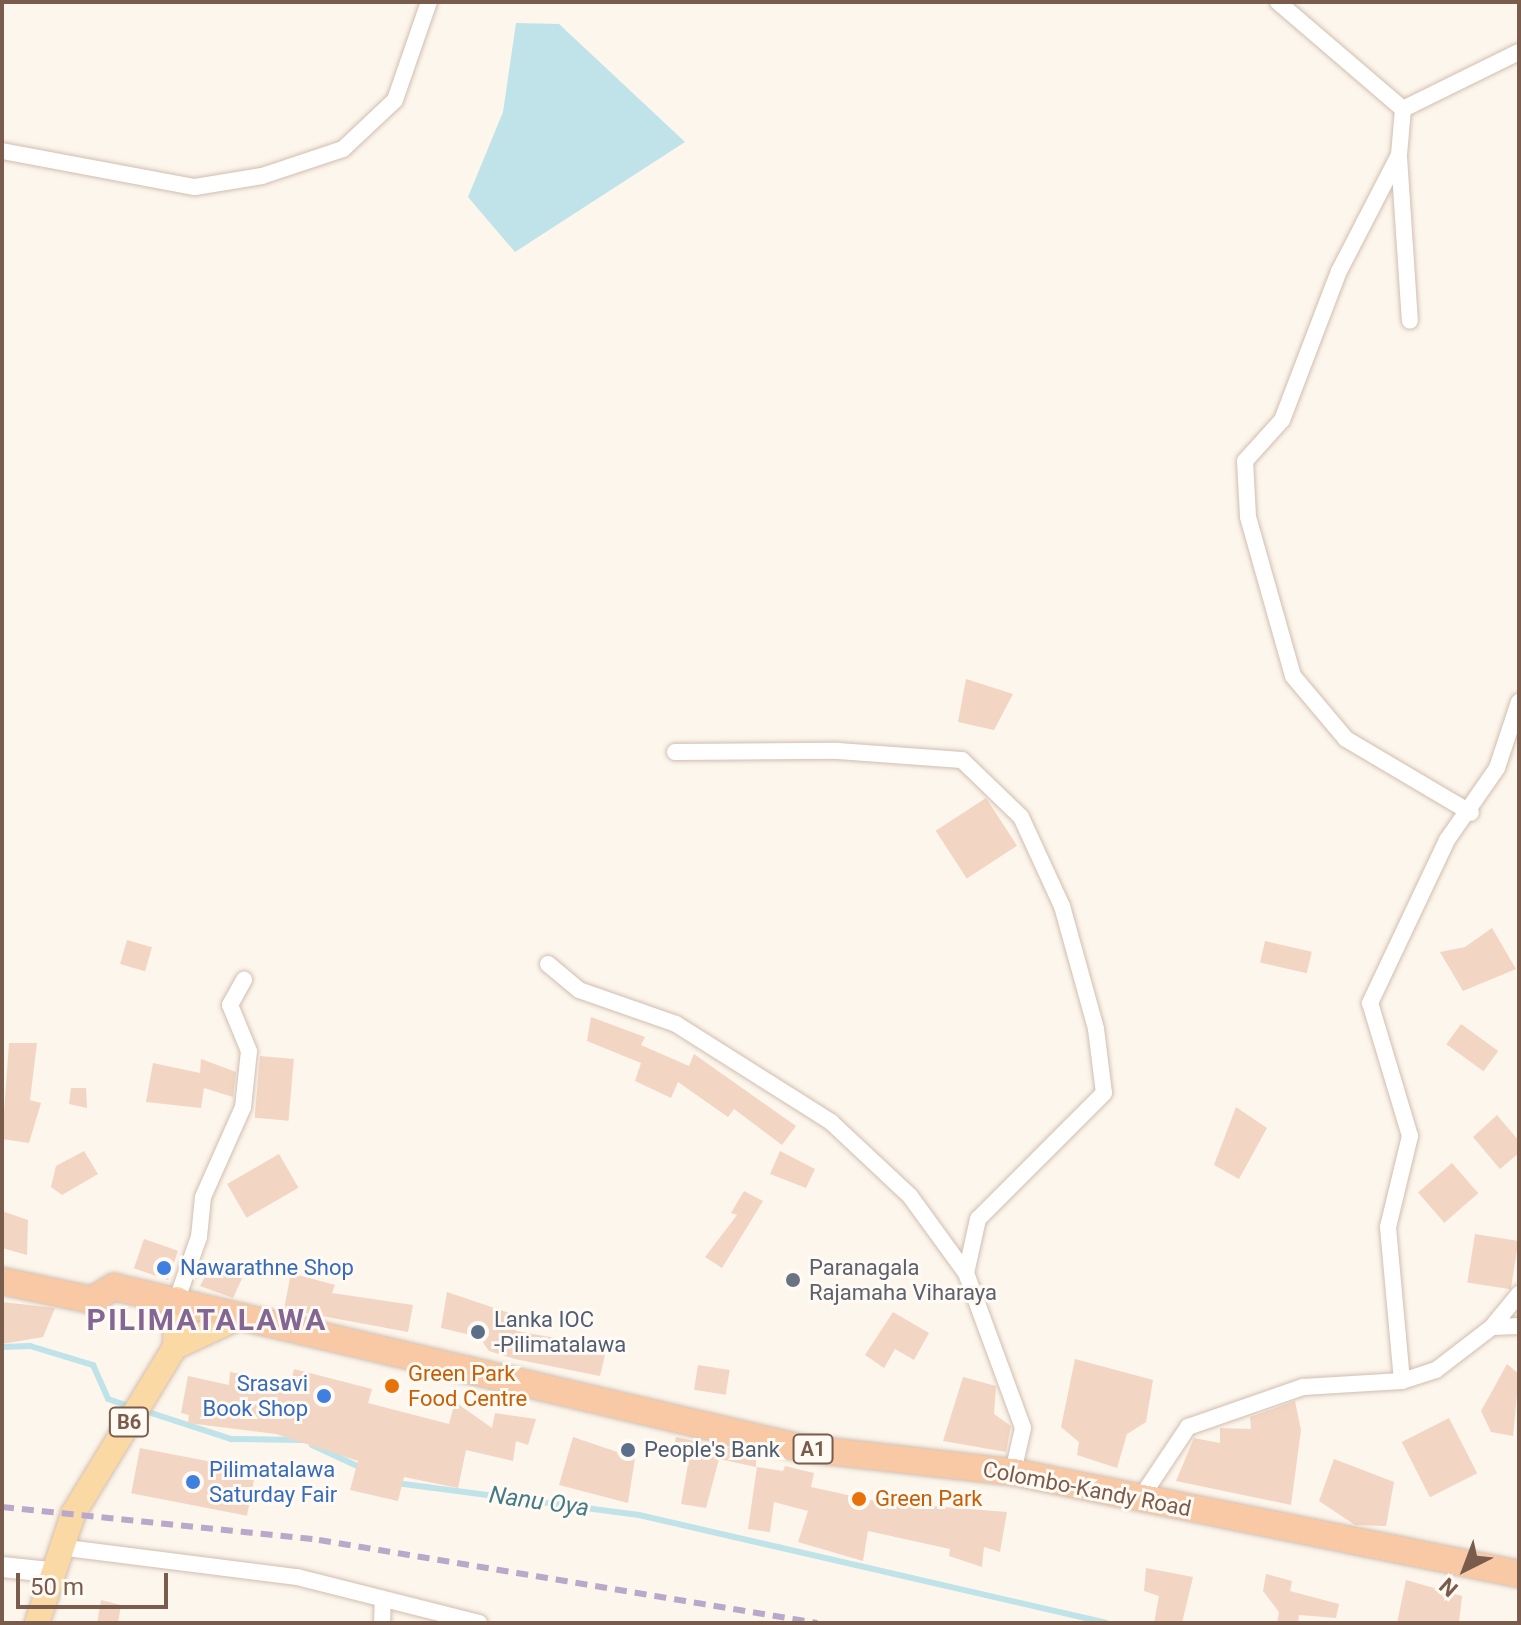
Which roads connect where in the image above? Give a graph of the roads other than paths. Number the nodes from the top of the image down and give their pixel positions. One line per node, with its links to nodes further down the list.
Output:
1 (429, 2): 5 (street)
2 (1278, 2): 4 (street)
3 (1519, 52): 4 (street)
4 (1403, 109): 6 (street)
5 (2, 151)
6 (1399, 155): 7 (street); 10 (street)
7 (1410, 321)
8 (1519, 702): 10 (street)
9 (675, 752): 13 (street)
10 (1471, 813): 21 (street)
11 (548, 964): 13 (street)
12 (244, 980): 16 (street)
13 (966, 1273): 22 (street)
14 (2, 1281): 16 (highway, Colombo-Kandy Road / A1)
15 (1519, 1294): 19 (street)
16 (177, 1299): 17 (highway, Colombo-Kandy Road / A1); 20 (main road, B6)
17 (242, 1316): 20 (main road); 22 (highway, Colombo-Kandy Road / A1)
18 (1519, 1326): 19 (street)
19 (1492, 1327): 21 (street)
20 (175, 1347): 24 (main road, B6)
21 (1402, 1381): 23 (street)
22 (1013, 1472): 23 (highway, Colombo-Kandy Road / A1)
23 (1140, 1499): 27 (highway, Colombo-Kandy Road / A1)
24 (59, 1547): 26 (main road, B6); 28 (street)
25 (2, 1567): 26 (street)
26 (50, 1572): 29 (main road, B6)
27 (1519, 1574)
28 (383, 1599): 30 (street); 31 (street)
29 (37, 1623)
30 (382, 1623)
31 (479, 1623)

